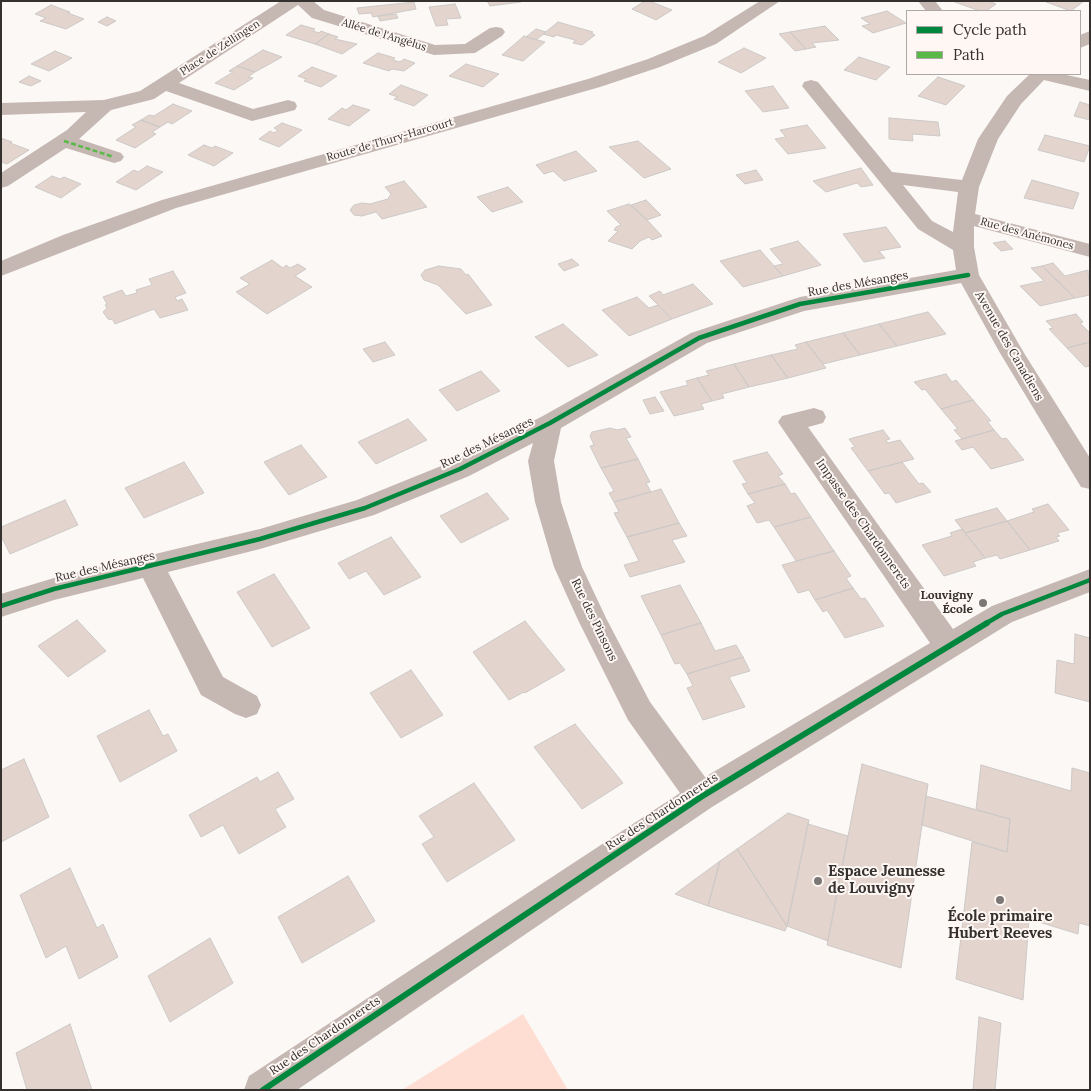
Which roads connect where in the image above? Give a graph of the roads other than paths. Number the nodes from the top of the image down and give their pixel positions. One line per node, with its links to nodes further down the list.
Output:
1 (293, 1): 7 (street, Place de Zellingen)
2 (302, 1): 4 (street, Allée de l'Angélus)
3 (772, 1): 21 (street, Route de Thury-Harcourt)
4 (496, 32)
5 (1039, 75): 17 (street, Avenue des Canadiens)
6 (1044, 75): 9 (street)
7 (165, 84): 10 (street, Place de Zellingen); 11 (street)
8 (811, 86): 15 (street)
9 (1090, 86)
10 (104, 106): 12 (street, Place de Zellingen); 13 (street)
11 (288, 106)
12 (1, 109)
13 (64, 141): 14 (street); 16 (street)
14 (114, 157)
15 (887, 177): 17 (street); 19 (street)
16 (1, 182)
17 (969, 187): 18 (street, Avenue des Canadiens)
18 (964, 217): 19 (street, Avenue des Canadiens); 20 (street, Rue des Anémones)
19 (963, 246): 22 (street, Avenue des Canadiens)
20 (1090, 251)
21 (1, 269)
22 (968, 274): 24 (street, Rue des Mésanges); 25 (street, Avenue des Canadiens)
23 (814, 417): 29 (street, Impasse des Chardonnerets)
24 (550, 423): 26 (street, Rue des Mésanges); 31 (street, Rue des Pinsons)
25 (1090, 480)
26 (150, 567): 28 (street, Rue des Mésanges); 30 (street)
27 (1090, 580): 29 (street, Rue des Chardonnerets)
28 (1, 606)
29 (949, 646): 31 (street, Rue des Chardonnerets)
30 (246, 706)
31 (701, 797): 32 (street, Rue des Chardonnerets)
32 (263, 1090)

